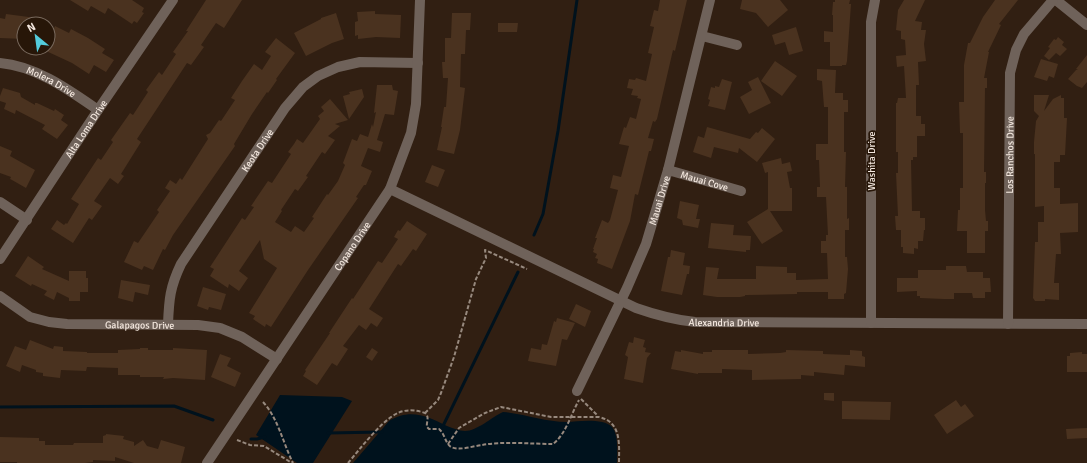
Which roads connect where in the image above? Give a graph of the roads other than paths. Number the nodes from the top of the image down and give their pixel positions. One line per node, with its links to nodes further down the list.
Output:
1 (172, 0): 11 (street, Alta Loma Drive)
2 (420, 0): 10 (street, Copano Drive)
3 (710, 0): 7 (street, Mauai Drive)
4 (875, 0): 20 (street, Washita Drive)
5 (1054, 0): 6 (street); 22 (street, Los Ranchos Drive)
6 (1087, 25)
7 (702, 36): 8 (street); 12 (street, Mauai Drive)
8 (737, 45)
9 (0, 63): 11 (street, Molera Drive)
10 (418, 63): 13 (street, Copano Drive); 21 (street, Keota Drive)
11 (98, 110): 16 (street, Alta Loma Drive)
12 (668, 170): 14 (street, Mauai Cove); 19 (street, Mauai Drive)
13 (390, 189): 19 (street, Alexandria Drive); 24 (street, Copano Drive)
14 (741, 191)
15 (0, 202): 16 (street)
16 (27, 220): 17 (street, Alta Loma Drive)
17 (0, 259)
18 (0, 296): 21 (street, Galapagos Drive)
19 (620, 300): 20 (street, Alexandria Drive); 25 (street, Mauai Drive)
20 (871, 323): 22 (street, Alexandria Drive)
21 (168, 324): 24 (street, Galapagos Drive)
22 (1008, 324): 23 (street, Alexandria Drive)
23 (1087, 324)
24 (277, 359): 26 (street, Copano Drive)
25 (577, 391)
26 (207, 463)

